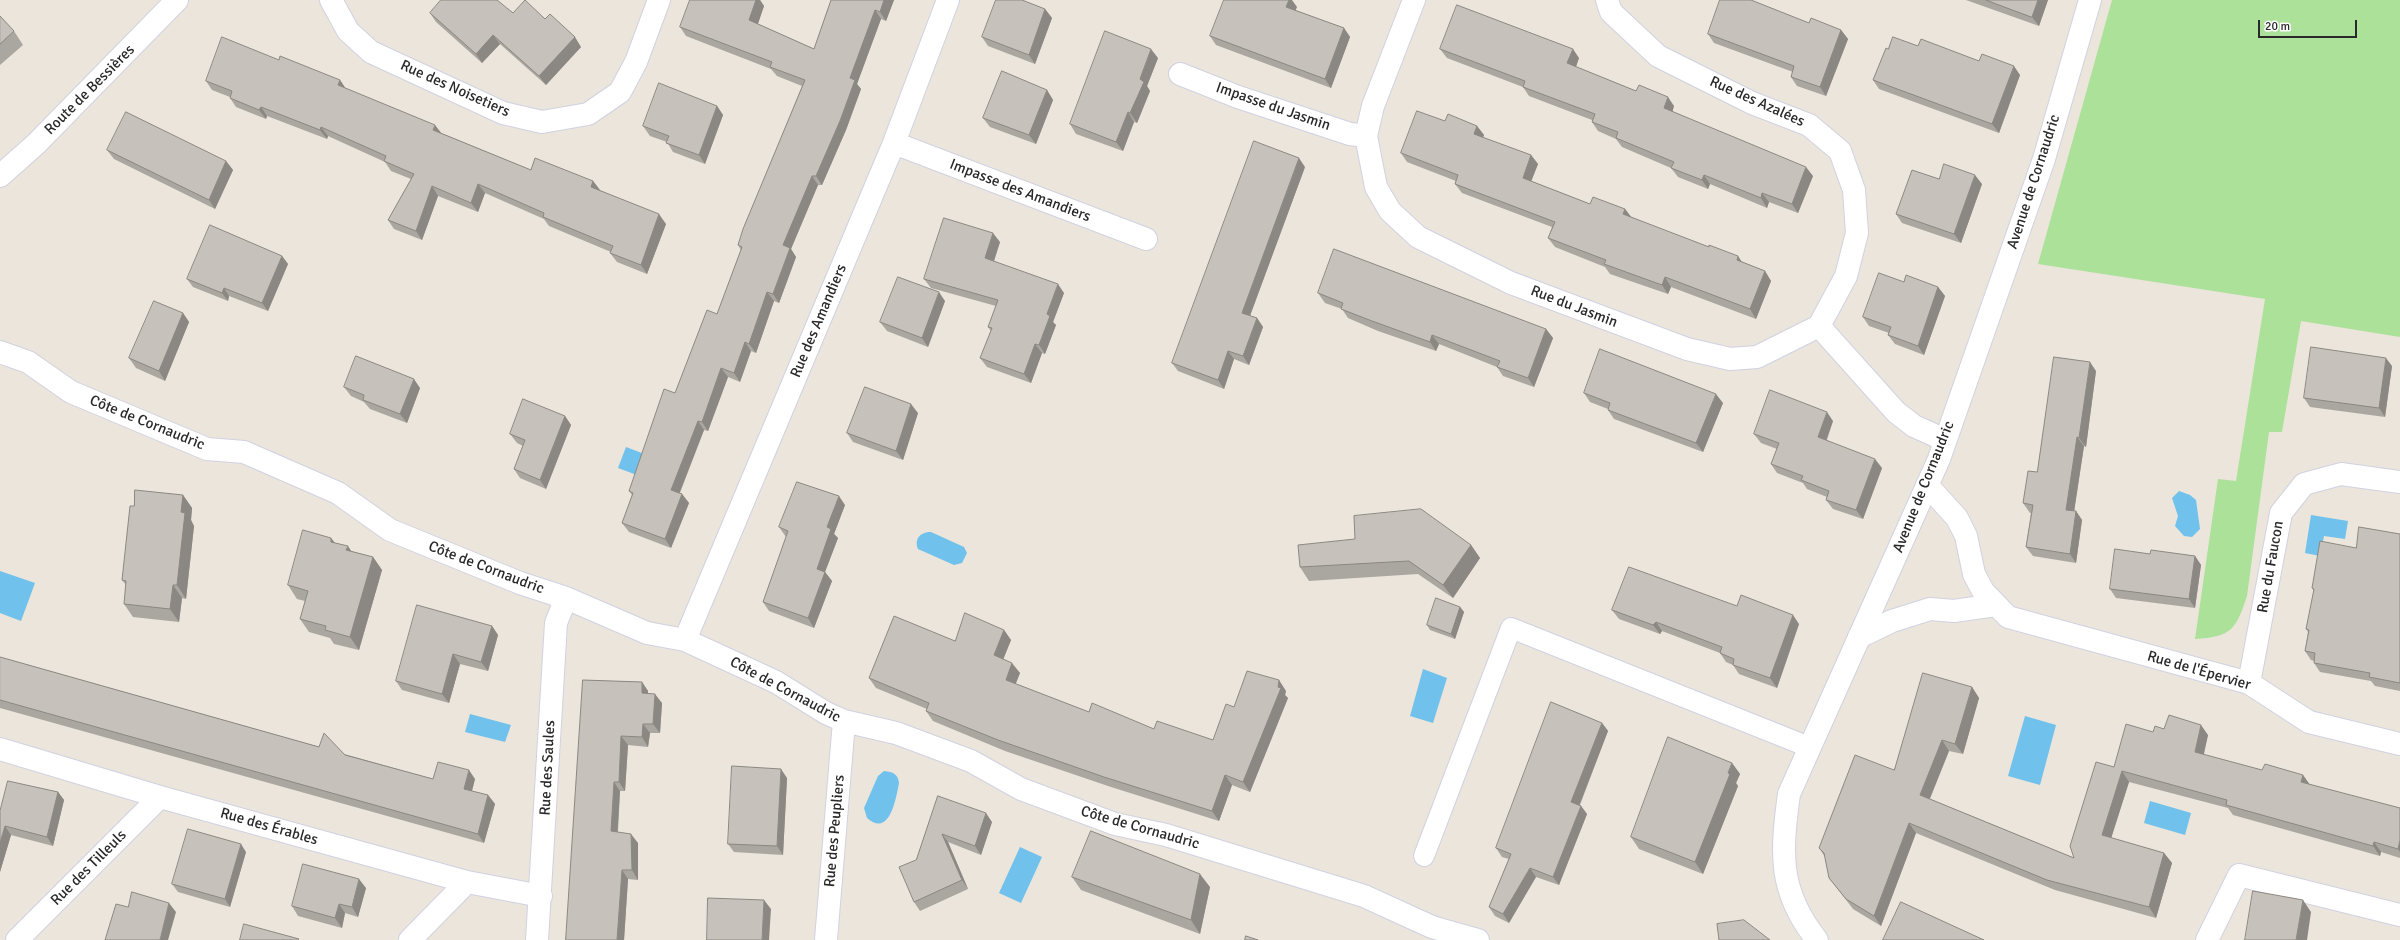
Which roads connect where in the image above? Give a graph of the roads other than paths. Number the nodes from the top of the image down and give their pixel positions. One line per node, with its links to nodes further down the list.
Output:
1 (177, 0): 11 (street, Route de Bessières)
2 (331, 0): 3 (street, Rue des Noisetiers)
3 (660, 0)
4 (948, 0): 10 (street, Rue des Amandiers)
5 (1414, 0): 9 (street, Rue du Jasmin)
6 (1608, 0): 13 (street, Rue des Azalées)
7 (2090, 0): 15 (street, Avenue de Cornaudric)
8 (1180, 74): 9 (street, Impasse du Jasmin)
9 (1366, 136): 13 (street, Rue du Jasmin)
10 (894, 143): 12 (street, Impasse des Amandiers); 21 (street, Rue des Amandiers)
11 (0, 176)
12 (1146, 240)
13 (1819, 326): 15 (street)
14 (0, 352): 18 (street, Côte de Cornaudric)
15 (1944, 440): 17 (street, Avenue de Cornaudric)
16 (2400, 482): 22 (street, Rue du Faucon)
17 (1927, 485): 19 (street, Rue de l'Épervier); 20 (street, Avenue de Cornaudric)
18 (566, 598): 21 (street, Côte de Cornaudric); 30 (street, Rue des Saules)
19 (1996, 605): 20 (street); 22 (street, Rue de l'Épervier)
20 (1859, 637): 25 (street, Avenue de Cornaudric)
21 (685, 640): 23 (street, Côte de Cornaudric)
22 (2249, 682): 24 (street, Rue de l'Épervier)
23 (844, 722): 35 (street, Rue des Peupliers); 36 (street, Côte de Cornaudric)
24 (2400, 744)
25 (1809, 747): 28 (lane); 37 (street, Avenue de Cornaudric)
26 (0, 749): 27 (street, Rue des Érables)
27 (160, 797): 29 (street, Rue des Érables); 32 (street, Rue des Tilleuls)
28 (1424, 856)
29 (467, 882): 30 (street, Rue des Érables); 33 (street)
30 (541, 896): 34 (street, Rue des Saules)
31 (2400, 915): 38 (street)
32 (17, 940)
33 (410, 940)
34 (537, 940)
35 (826, 940)
36 (1478, 940)
37 (1817, 940)
38 (2207, 940)

